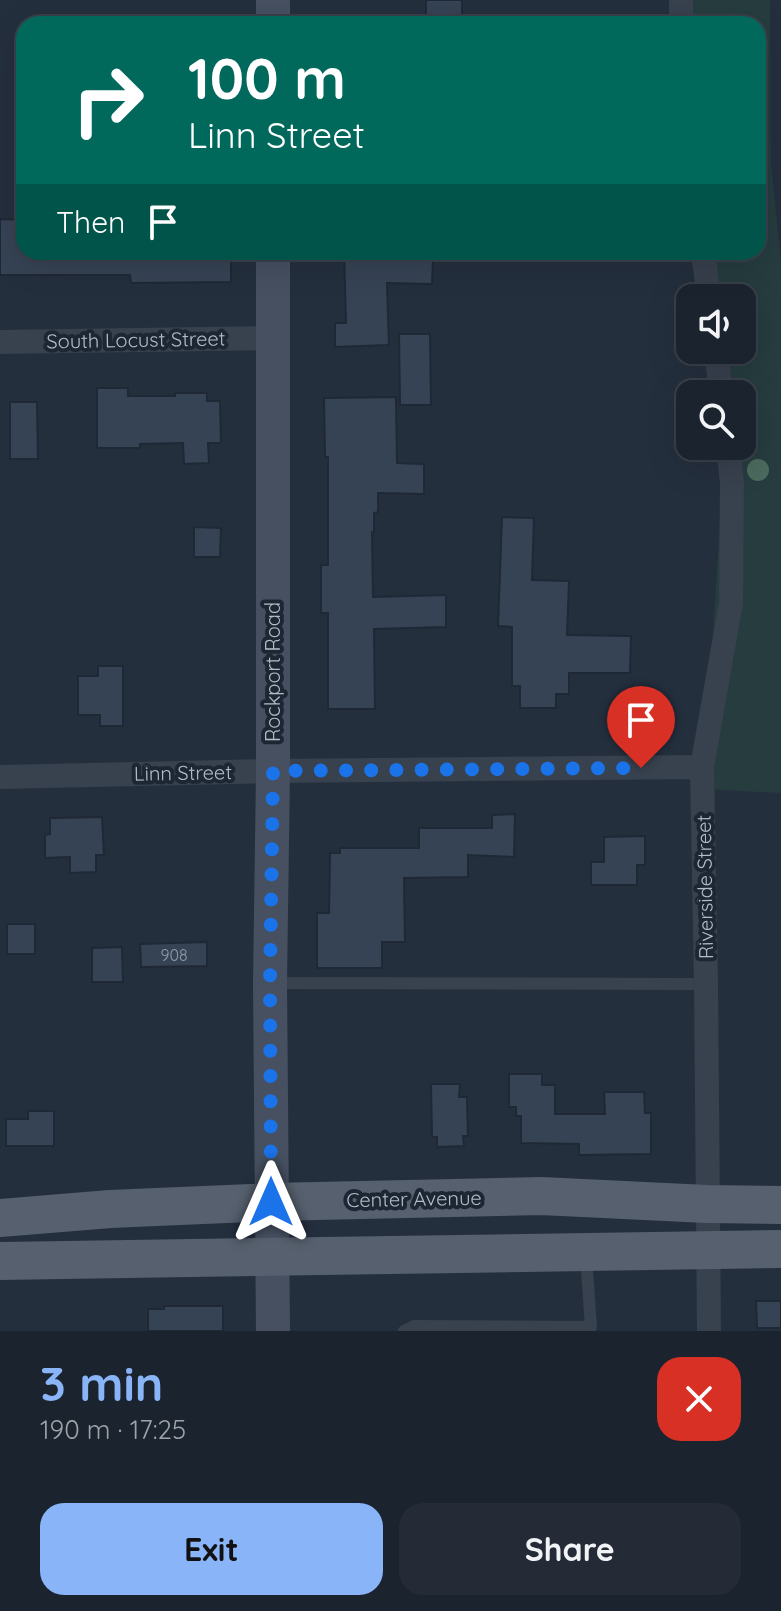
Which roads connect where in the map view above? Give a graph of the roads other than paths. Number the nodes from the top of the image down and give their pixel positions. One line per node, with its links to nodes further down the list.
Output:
1 (273, 260): 4 (street, Rockport Road)
2 (704, 260): 3 (street)
3 (707, 284)
4 (273, 338): 5 (street, South Locust Street); 8 (street, Rockport Road)
5 (0, 342)
6 (730, 460): 7 (street, Riverside Street)
7 (702, 767): 8 (street, Linn Street); 11 (street, Riverside Street)
8 (273, 771): 9 (street, Linn Street); 10 (street, Rockport Road)
9 (0, 777)
10 (270, 983): 11 (lane); 12 (street, Rockport Road)
11 (706, 984): 13 (street, Riverside Street)
12 (271, 1202): 13 (main road, Center Avenue); 15 (main road, Center Avenue); 19 (street, Rockport Road)
13 (707, 1204): 14 (main road, Center Avenue); 16 (street, Riverside Street)
14 (781, 1205)
15 (0, 1218)
16 (708, 1249): 17 (main road); 18 (main road); 24 (street, Riverside Street)
17 (781, 1249)
18 (586, 1251): 19 (main road); 21 (lane)
19 (273, 1256): 20 (main road); 22 (street, Rockport Road)
20 (0, 1261)
21 (591, 1329): 23 (lane)
22 (273, 1331)
23 (404, 1331)
24 (709, 1331)

